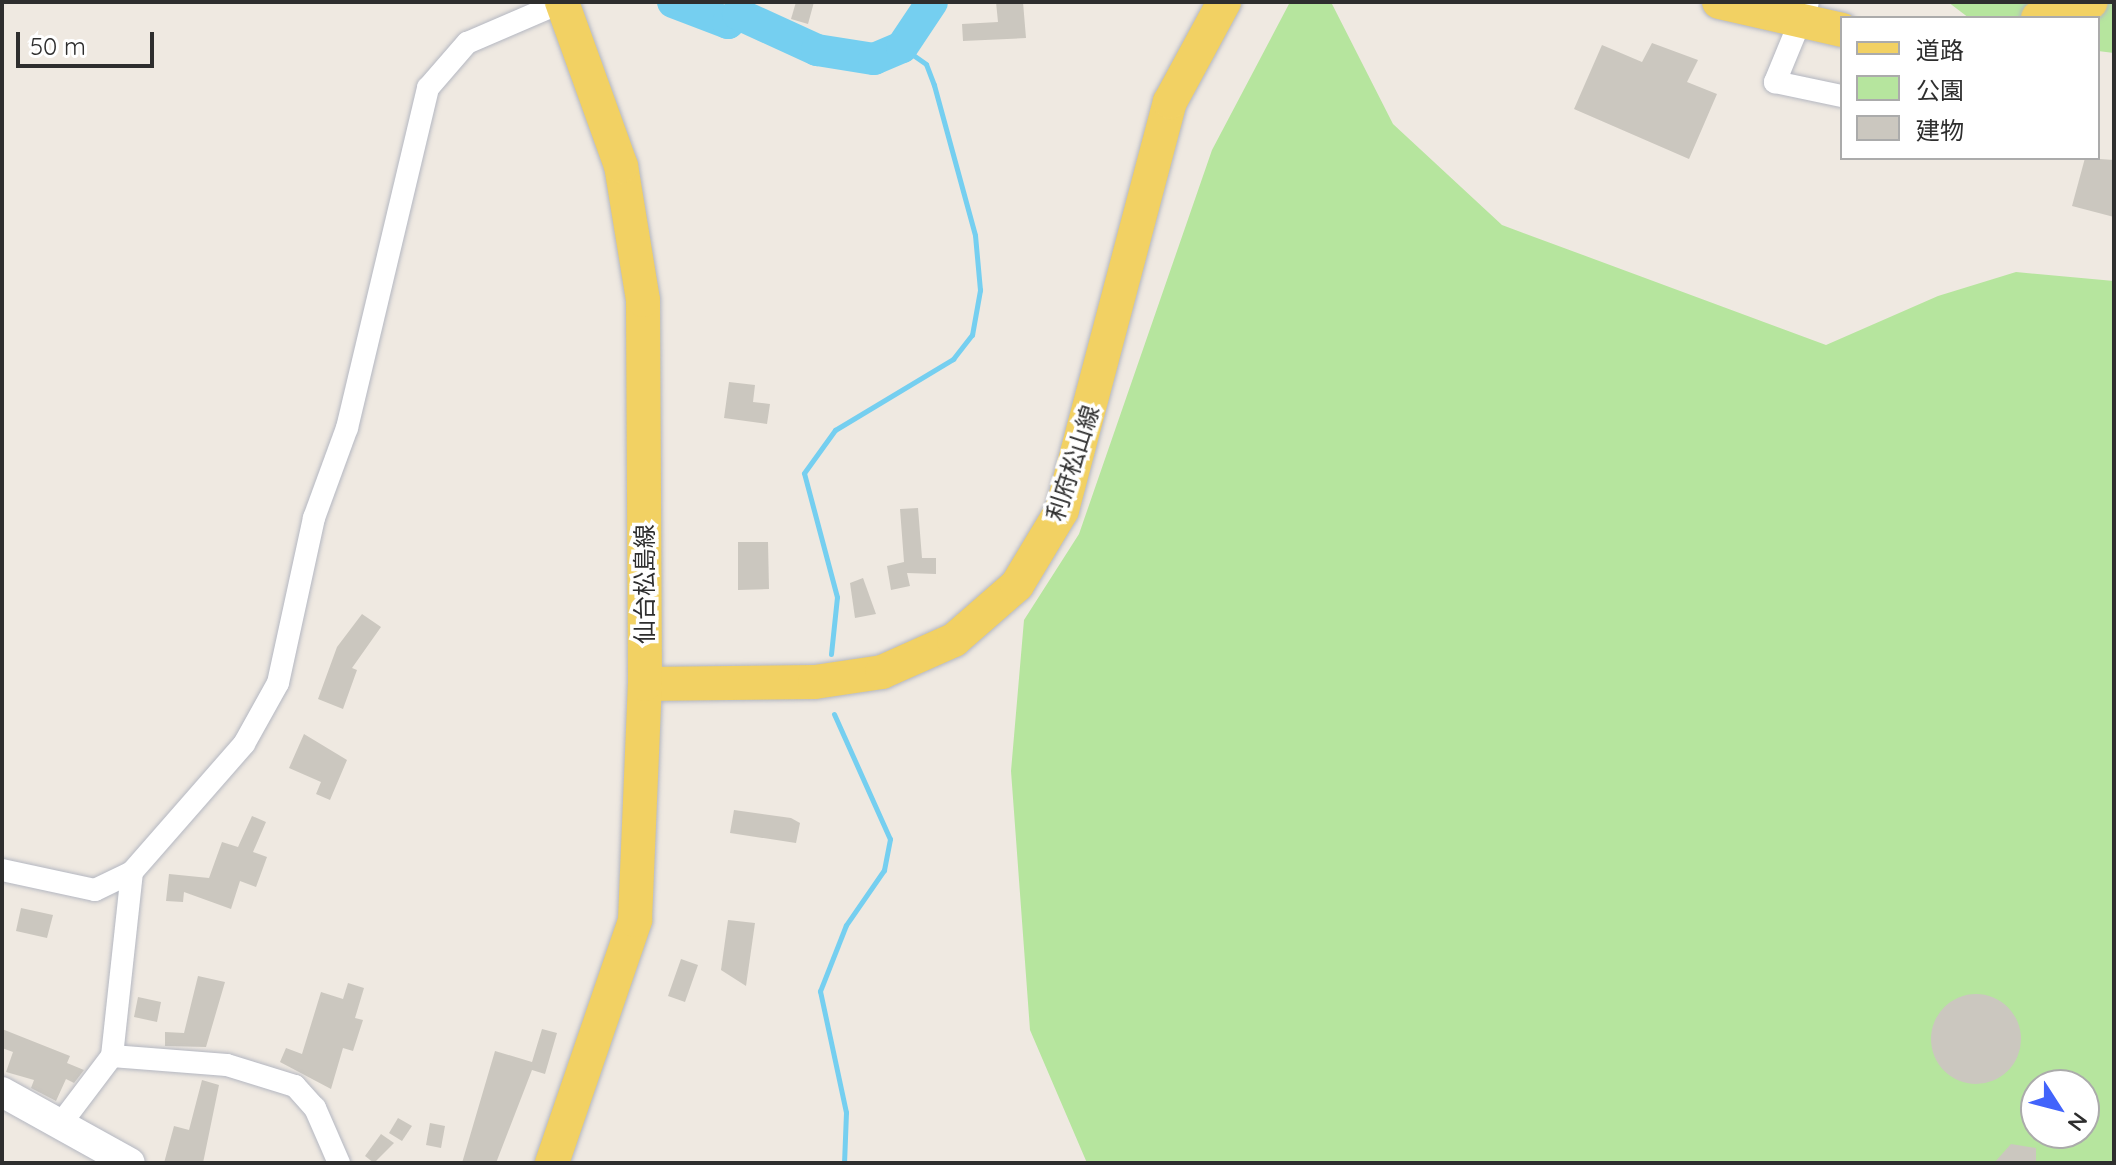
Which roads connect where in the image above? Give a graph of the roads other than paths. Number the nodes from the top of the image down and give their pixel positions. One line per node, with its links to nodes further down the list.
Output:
1 (562, 2): 9 (main road, 仙台松島線); 11 (street)
2 (1224, 2): 9 (main road, 利府松山線)
3 (1719, 2): 5 (main road)
4 (2091, 2): 6 (main road)
5 (1801, 13): 7 (main road); 8 (street)
6 (2045, 16)
7 (1840, 29)
8 (1840, 96)
9 (645, 684): 17 (main road, 仙台松島線)
10 (2, 870): 11 (street)
11 (132, 872): 12 (street)
12 (112, 1056): 14 (street); 16 (street)
13 (2, 1092): 14 (street)
14 (59, 1126): 15 (street)
15 (130, 1163)
16 (339, 1163)
17 (552, 1163)

